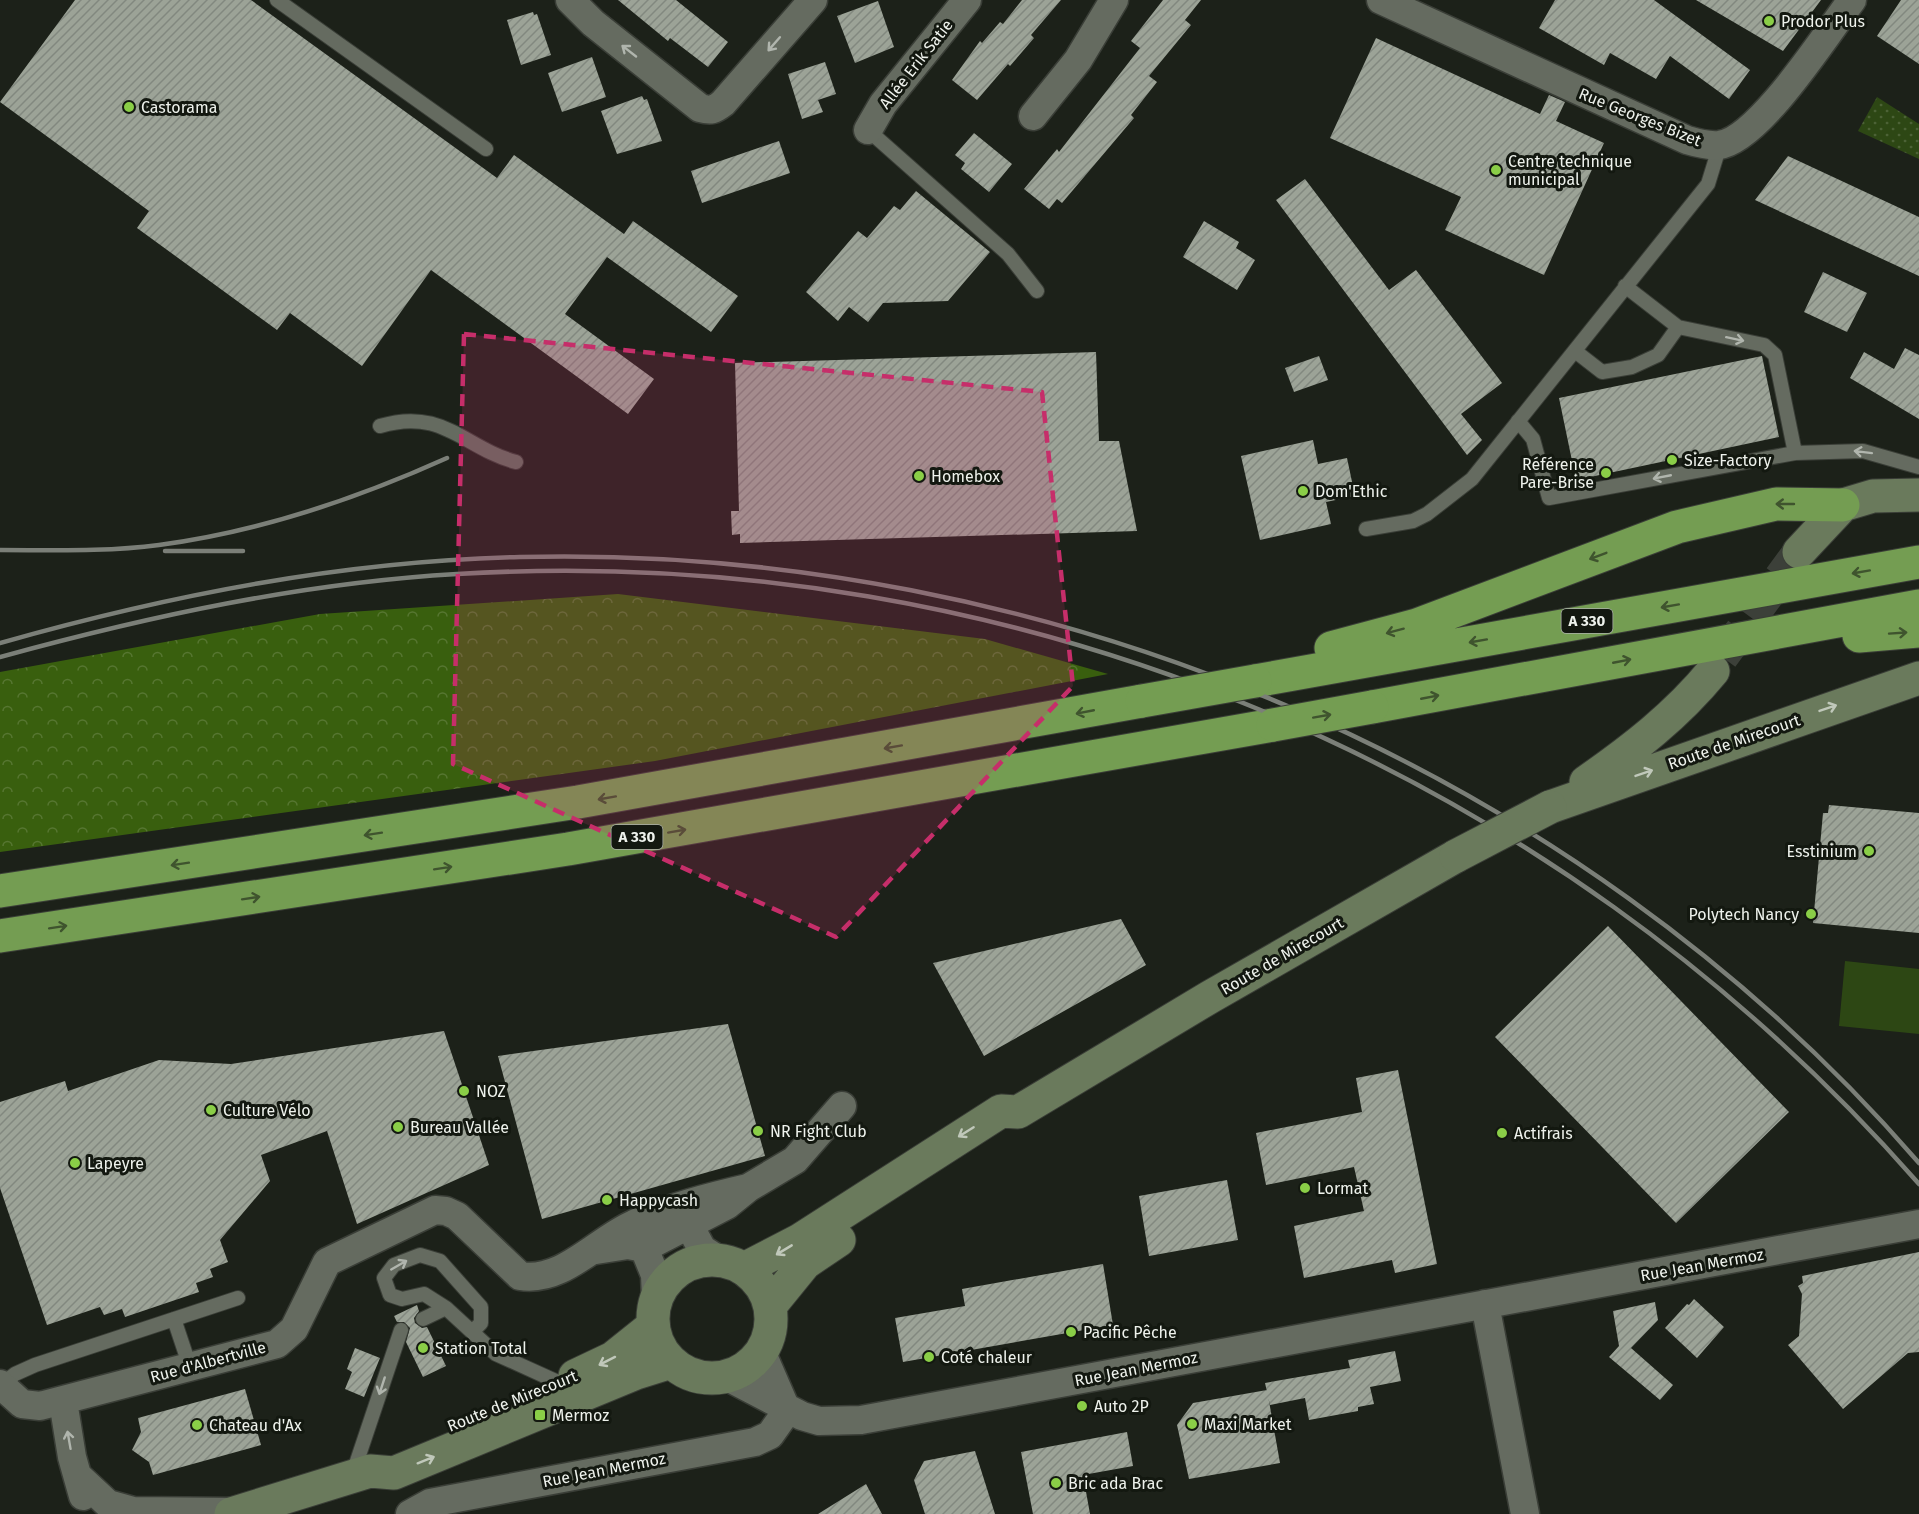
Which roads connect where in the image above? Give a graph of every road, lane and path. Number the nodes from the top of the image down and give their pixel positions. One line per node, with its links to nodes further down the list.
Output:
1 (277, 0): 11 (lane)
2 (570, 0): 3 (street, one-way to 2)
3 (813, 0)
4 (967, 0): 9 (street, Allée Erik Satie)
5 (1114, 0): 8 (street)
6 (1381, 0): 10 (street, Rue Georges Bizet)
7 (1852, 0): 10 (street, Rue Georges Bizet)
8 (1033, 116)
9 (868, 130): 13 (lane)
10 (1720, 145): 12 (lane)
11 (486, 148)
12 (1625, 286): 14 (lane); 15 (lane)
13 (1037, 291)
14 (1677, 327): 15 (lane); 18 (lane, one-way to 18)
15 (1575, 351): 16 (lane)
16 (1518, 421): 18 (lane, one-way to 16); 23 (lane)
17 (380, 426): 19 (lane)
18 (1795, 453): 20 (lane, one-way to 18)
19 (516, 462)
20 (1919, 467)
21 (1919, 495): 22 (main road)
22 (1843, 505): 24 (main road); 29 (highway, one-way to 29)
23 (1366, 530)
24 (1799, 552)
25 (1919, 561): 29 (highway, A 330, one-way to 29)
26 (1919, 606): 28 (highway, A 330)
27 (1919, 632): 28 (highway, one-way to 27)
28 (1703, 659): 31 (main road, Route de Mirecourt); 33 (highway, A 330, one-way to 28, bridge)
29 (1244, 677): 32 (highway, A 330, one-way to 32, bridge)
30 (1919, 678): 31 (main road, Route de Mirecourt, one-way to 30)
31 (1550, 807): 35 (main road, Route de Mirecourt, bridge)
32 (0, 891)
33 (0, 936)
34 (842, 1106): 36 (street, Rue d'Albertville)
35 (1018, 1112): 40 (main road, Route de Mirecourt, one-way to 40); 43 (main road, Route de Mirecourt)
36 (670, 1217): 38 (street); 38 (street, Rue d'Albertville); 39 (street, Rue d'Albertville); 40 (street)
37 (1919, 1224): 42 (street, Rue Jean Mermoz)
38 (644, 1248): 39 (street, Rue d'Albertville); 45 (street)
39 (588, 1252): 52 (street, Rue d'Albertville)
40 (732, 1264): 43 (main road); 45 (main road)
41 (238, 1298): 46 (lane)
42 (1485, 1304): 57 (street, Rue Jean Mermoz); 63 (street)
43 (770, 1306): 50 (main road)
44 (446, 1308): 47 (lane); 49 (lane); 49 (lane, one-way to 49)
45 (655, 1312): 51 (main road); 54 (main road, Route de Mirecourt, one-way to 54)
46 (174, 1319): 52 (lane); 55 (lane)
47 (423, 1319)
48 (401, 1330): 58 (lane, one-way to 58)
49 (472, 1332): 54 (lane)
50 (761, 1351): 53 (main road); 57 (street)
51 (671, 1362): 53 (main road); 58 (main road, Route de Mirecourt, one-way to 51)
52 (190, 1367): 56 (street, Rue d'Albertville)
53 (726, 1376): 57 (street, Rue Jean Mermoz)
54 (560, 1383): 58 (main road, Route de Mirecourt)
55 (0, 1385): 56 (street, Rue d'Albertville)
56 (63, 1401): 59 (street, one-way to 56)
57 (787, 1410): 62 (street, Rue Jean Mermoz)
58 (361, 1474): 60 (main road, Route de Mirecourt)
59 (79, 1477): 60 (street); 61 (street)
60 (236, 1513)
61 (87, 1514)
62 (410, 1514)
63 (1525, 1514)

